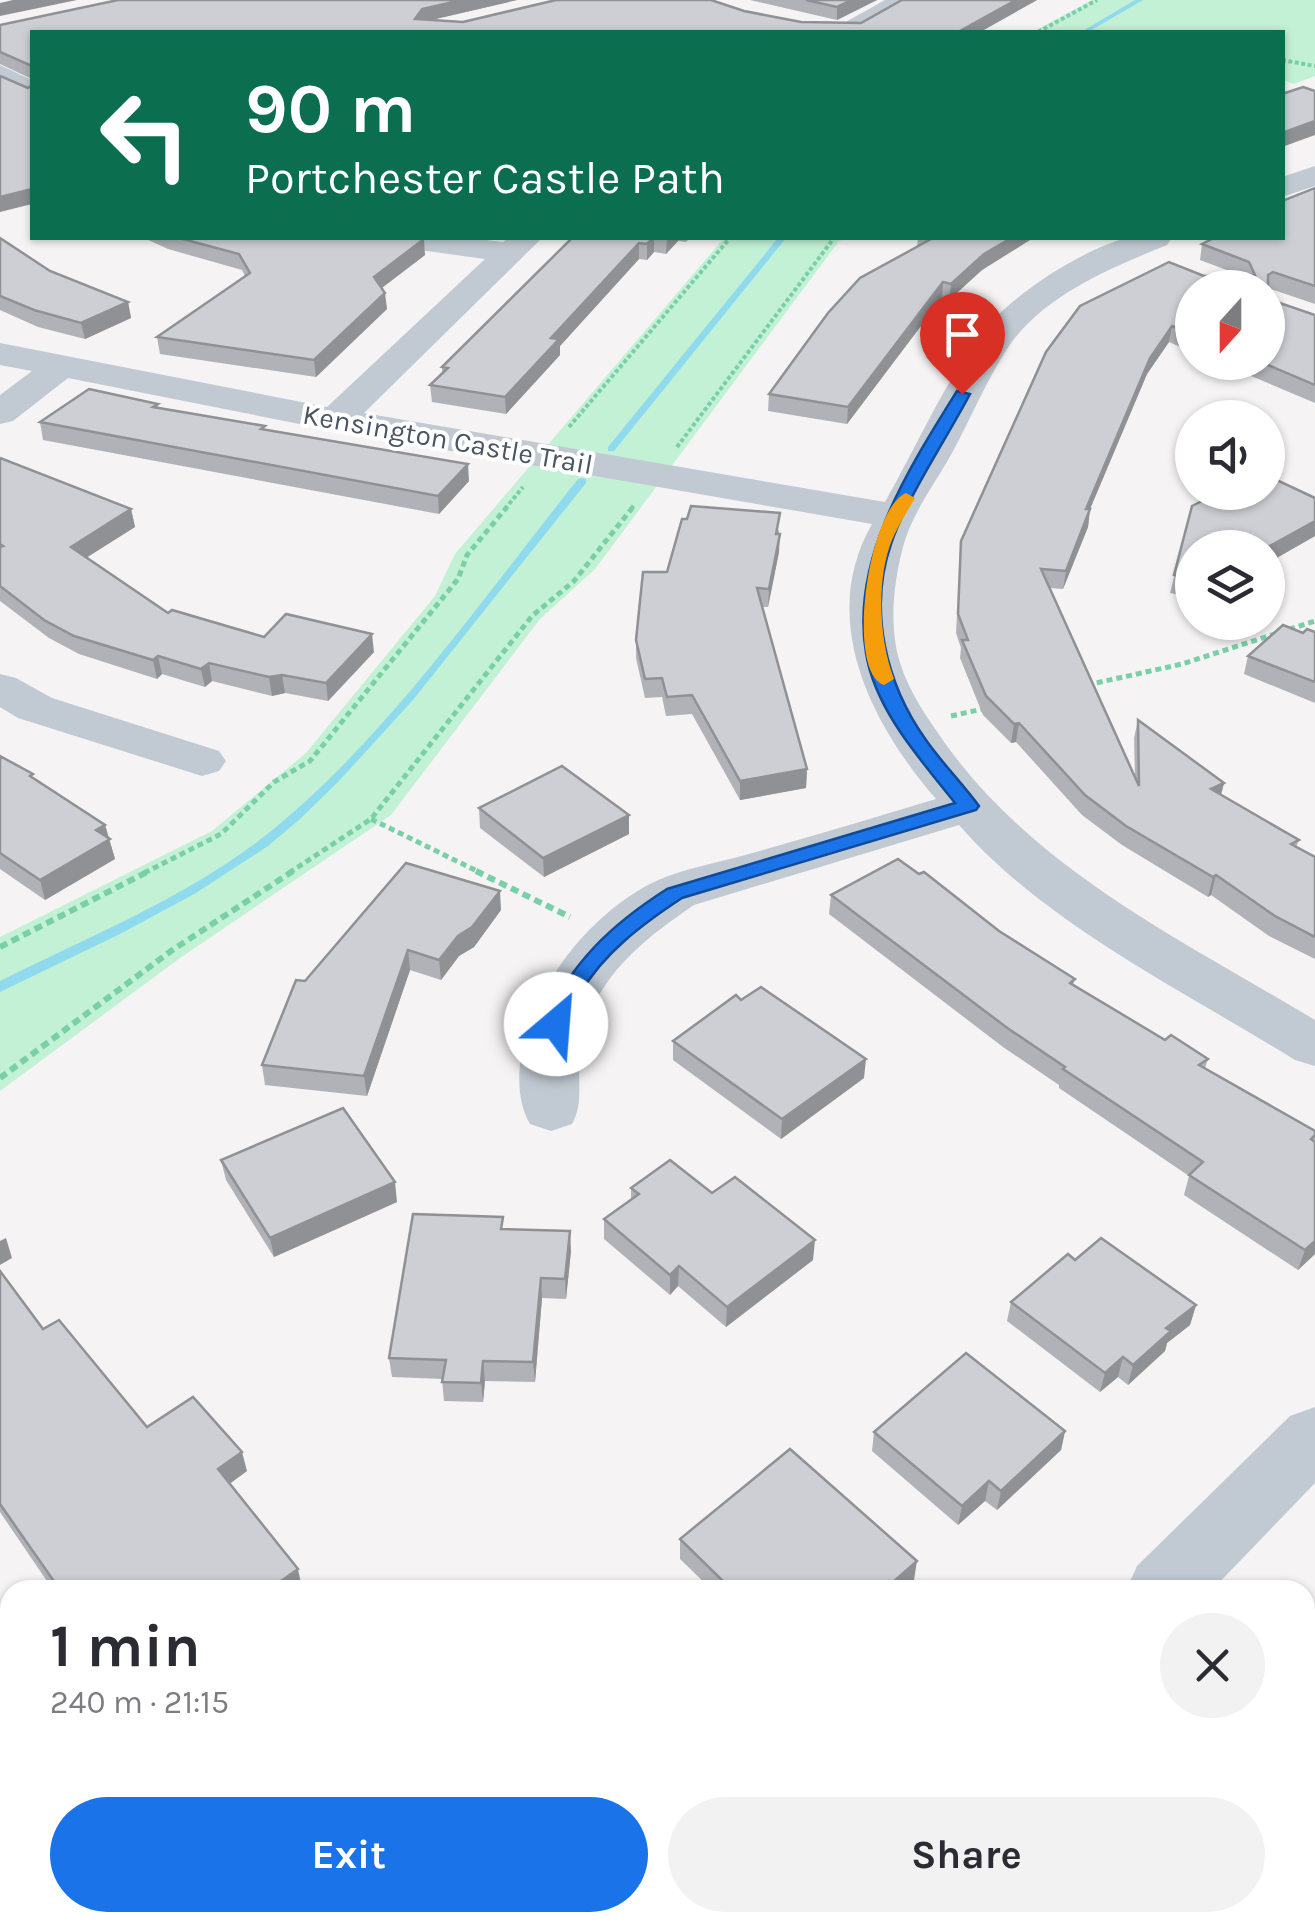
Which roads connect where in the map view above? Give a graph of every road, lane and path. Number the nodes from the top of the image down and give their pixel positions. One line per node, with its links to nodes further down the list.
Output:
1 (904, 0): 3 (street)
2 (1097, 0): 4 (path)
3 (833, 30)
4 (1042, 30)
5 (1285, 61): 6 (path)
6 (1315, 66)
7 (0, 73): 8 (street)
8 (30, 89)
9 (1315, 175): 10 (street)
10 (1285, 187)
11 (433, 240): 14 (street)
12 (728, 240): 20 (path)
13 (833, 240): 21 (path)
14 (518, 246): 19 (street)
15 (1153, 250): 24 (street)
16 (0, 354): 17 (street, Kensington Castle Trail)
17 (60, 367): 18 (street); 19 (street, Kensington Castle Trail)
18 (0, 413)
19 (335, 420): 24 (street, Kensington Castle Trail)
20 (569, 427)
21 (668, 460)
22 (525, 485): 34 (path)
23 (645, 492): 32 (path)
24 (897, 516): 31 (street)
25 (1315, 621): 27 (path)
26 (0, 688): 30 (street)
27 (1073, 689)
28 (1000, 705): 29 (path)
29 (945, 717)
30 (202, 761)
31 (968, 806): 35 (street); 37 (street)
32 (371, 819): 33 (path); 36 (path)
33 (580, 922)
34 (0, 947)
35 (1315, 1046)
36 (0, 1078)
37 (550, 1109)
38 (1315, 1437): 39 (street)
39 (1172, 1580)

